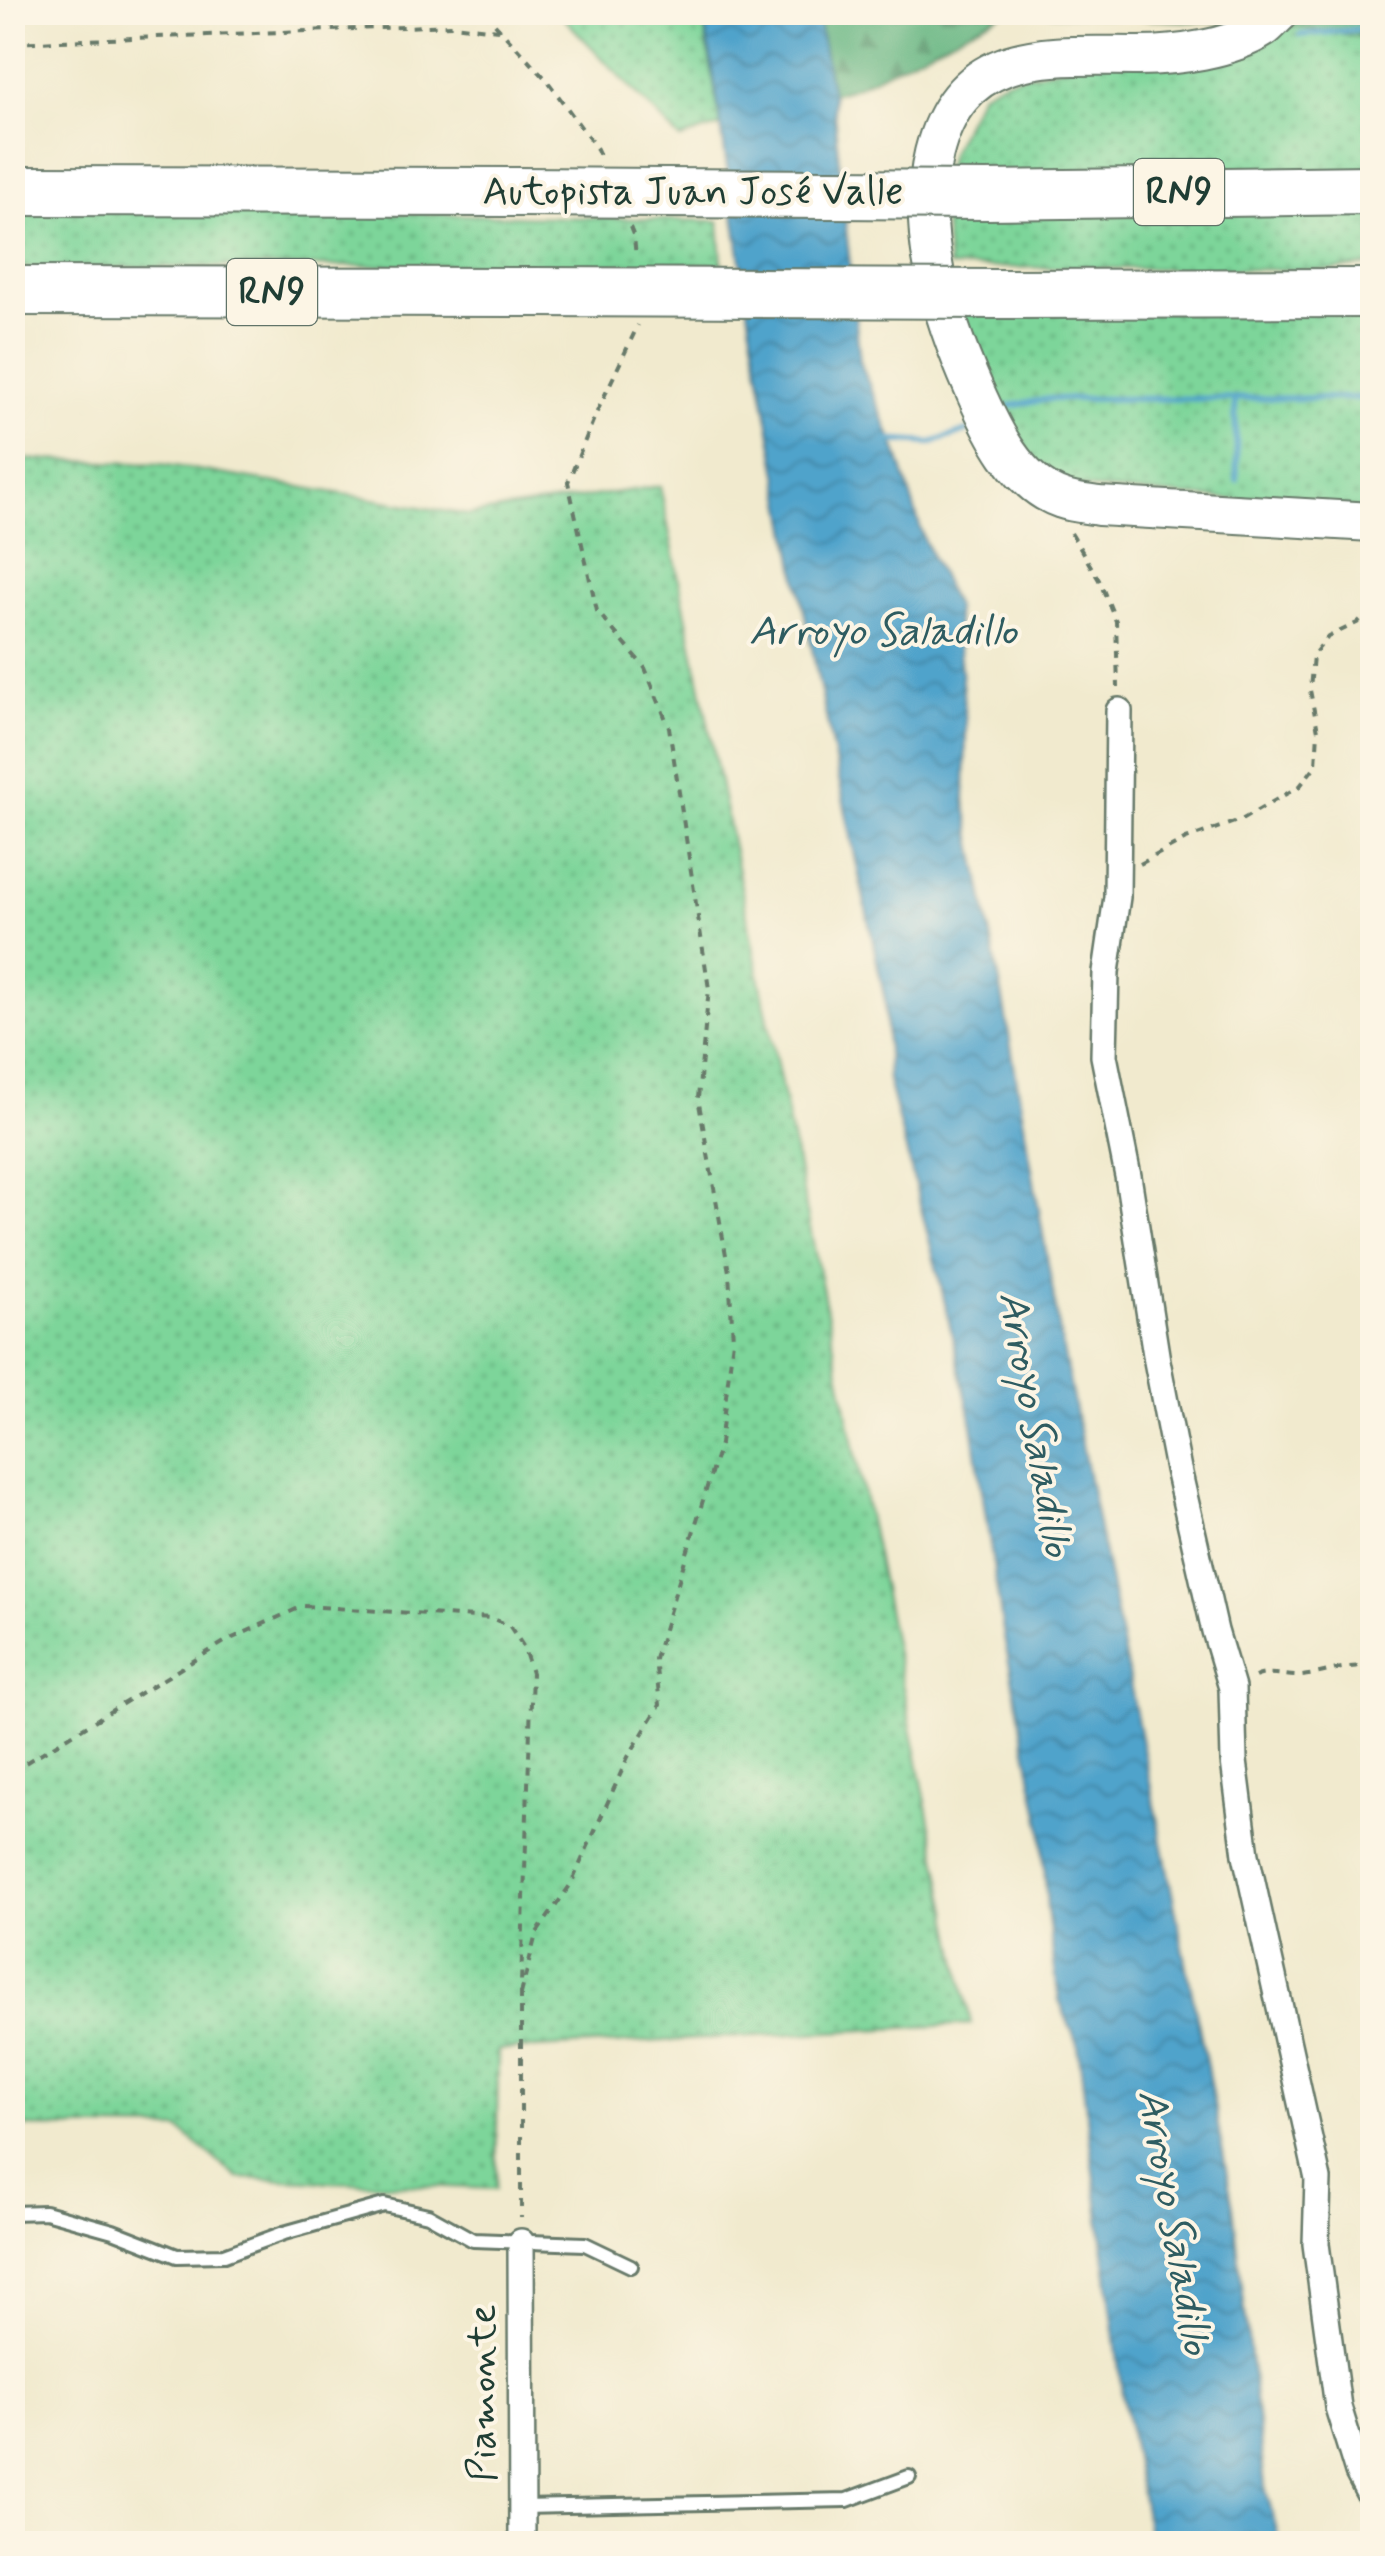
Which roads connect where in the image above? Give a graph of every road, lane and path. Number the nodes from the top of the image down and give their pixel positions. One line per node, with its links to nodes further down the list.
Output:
1 (484, 12): 3 (path)
2 (1280, 12): 13 (main road)
3 (498, 30): 4 (path); 5 (path)
4 (12, 43)
5 (604, 167)
6 (1372, 190): 7 (highway, Autopista Juan José Valle / RN9, bridge)
7 (12, 191)
8 (626, 219): 9 (path)
9 (636, 270)
10 (12, 291): 11 (highway, RN9, bridge)
11 (1372, 293)
12 (640, 320): 21 (path)
13 (1061, 499): 14 (main road); 16 (path)
14 (1372, 522)
15 (1372, 609): 17 (path)
16 (1120, 711): 17 (street)
17 (1117, 897): 19 (street)
18 (1372, 1668): 19 (path)
19 (1232, 1688): 26 (street)
20 (12, 1771): 21 (path)
21 (521, 1994): 23 (path)
22 (12, 2214): 23 (lane)
23 (522, 2242): 24 (lane); 27 (street, Piamonte)
24 (630, 2266)
25 (908, 2477): 27 (lane)
26 (1372, 2499)
27 (522, 2507): 28 (street, Piamonte)
28 (522, 2544)

